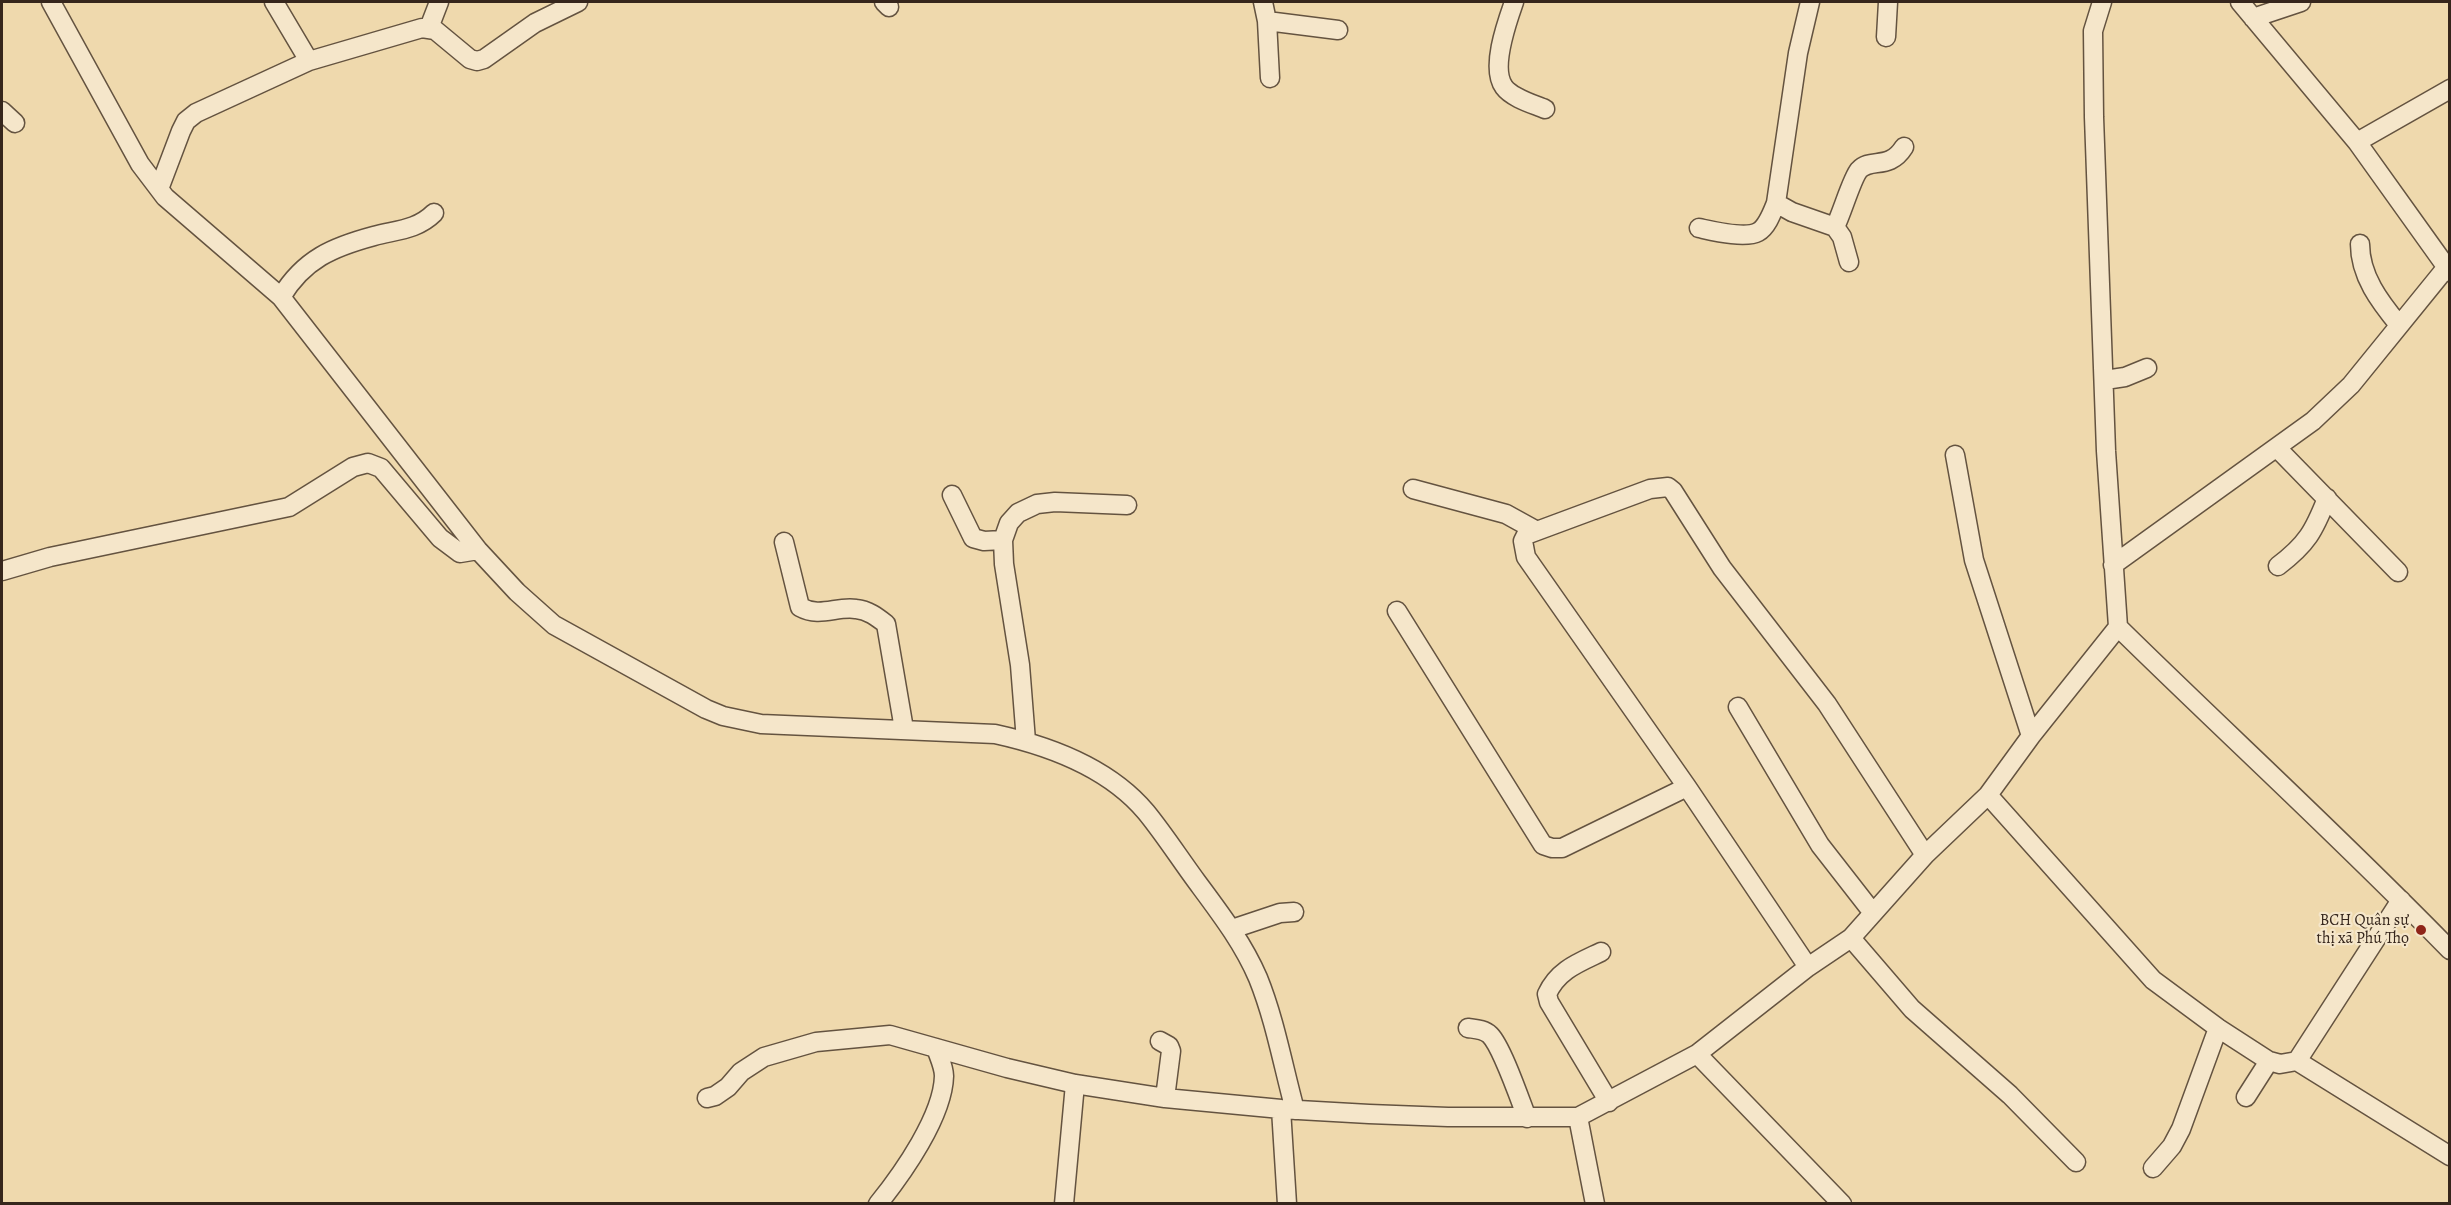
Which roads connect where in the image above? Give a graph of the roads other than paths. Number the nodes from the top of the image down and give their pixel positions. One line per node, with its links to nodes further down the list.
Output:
1 (51, 2): 23 (street)
2 (274, 2): 17 (street)
3 (439, 2): 14 (street)
4 (578, 2): 14 (street)
5 (1263, 2): 13 (street)
6 (1514, 2): 20 (street)
7 (1810, 2): 24 (street)
8 (1888, 2): 16 (street)
9 (2102, 2): 34 (street)
10 (2240, 2): 12 (street)
11 (2301, 2): 12 (street)
12 (2253, 18): 21 (street)
13 (1267, 21): 15 (street); 18 (street)
14 (429, 28): 17 (street)
15 (1338, 30)
16 (1886, 37)
17 (309, 61): 23 (street)
18 (1270, 78)
19 (2450, 90): 21 (street)
20 (1545, 109)
21 (2357, 142): 30 (street)
22 (1904, 147): 26 (street)
23 (159, 189): 31 (street)
24 (1776, 203): 26 (street); 27 (street)
25 (434, 213): 31 (street)
26 (1834, 226): 29 (street)
27 (1699, 228)
28 (2360, 244): 32 (street)
29 (1850, 262)
30 (2448, 270): 32 (street)
31 (281, 297): 44 (street)
32 (2399, 325): 35 (street)
33 (2147, 368): 34 (street)
34 (2105, 380): 45 (street)
35 (2277, 448): 39 (street); 45 (street)
36 (1954, 455): 53 (street)
37 (1413, 489): 41 (street)
38 (951, 495): 42 (street)
39 (2328, 498): 46 (street); 48 (street)
40 (1127, 505): 42 (street)
41 (1534, 530): 55 (street); 57 (street)
42 (1003, 540): 54 (street)
43 (784, 542): 52 (street)
44 (478, 550): 47 (street); 52 (street)
45 (2113, 565): 50 (street)
46 (2277, 566)
47 (2, 571)
48 (2398, 572)
49 (1397, 611): 55 (street)
50 (2118, 627): 53 (street); 58 (street)
51 (1738, 706): 60 (street)
52 (904, 729): 54 (street)
53 (2031, 736): 56 (street)
54 (1026, 741): 61 (street)
55 (1687, 788): 65 (street)
56 (1988, 795): 57 (street); 67 (street)
57 (1925, 855): 60 (street)
58 (2401, 900): 63 (street); 72 (street)
59 (1294, 912): 61 (street)
60 (1873, 913): 62 (street)
61 (1232, 929): 78 (street)
62 (1851, 938): 65 (street); 82 (street)
63 (2450, 950)
64 (1600, 952): 77 (street)
65 (1808, 967): 70 (street)
66 (1468, 1028): 80 (street)
67 (2218, 1028): 71 (street); 83 (street)
68 (1160, 1041): 76 (street)
69 (936, 1048): 73 (street); 75 (street); 84 (street)
70 (1697, 1054): 77 (street); 88 (street)
71 (2269, 1061): 72 (street); 74 (street)
72 (2297, 1061): 81 (street)
73 (1075, 1084): 76 (street); 85 (street)
74 (2246, 1097)
75 (707, 1098)
76 (1165, 1098): 78 (street)
77 (1609, 1102): 79 (street)
78 (1288, 1110): 80 (street); 86 (street)
79 (1578, 1117): 80 (street); 87 (street)
80 (1527, 1118)
81 (2450, 1156)
82 (2076, 1162)
83 (2153, 1168)
84 (878, 1203)
85 (1064, 1203)
86 (1287, 1203)
87 (1595, 1203)
88 (1842, 1203)

